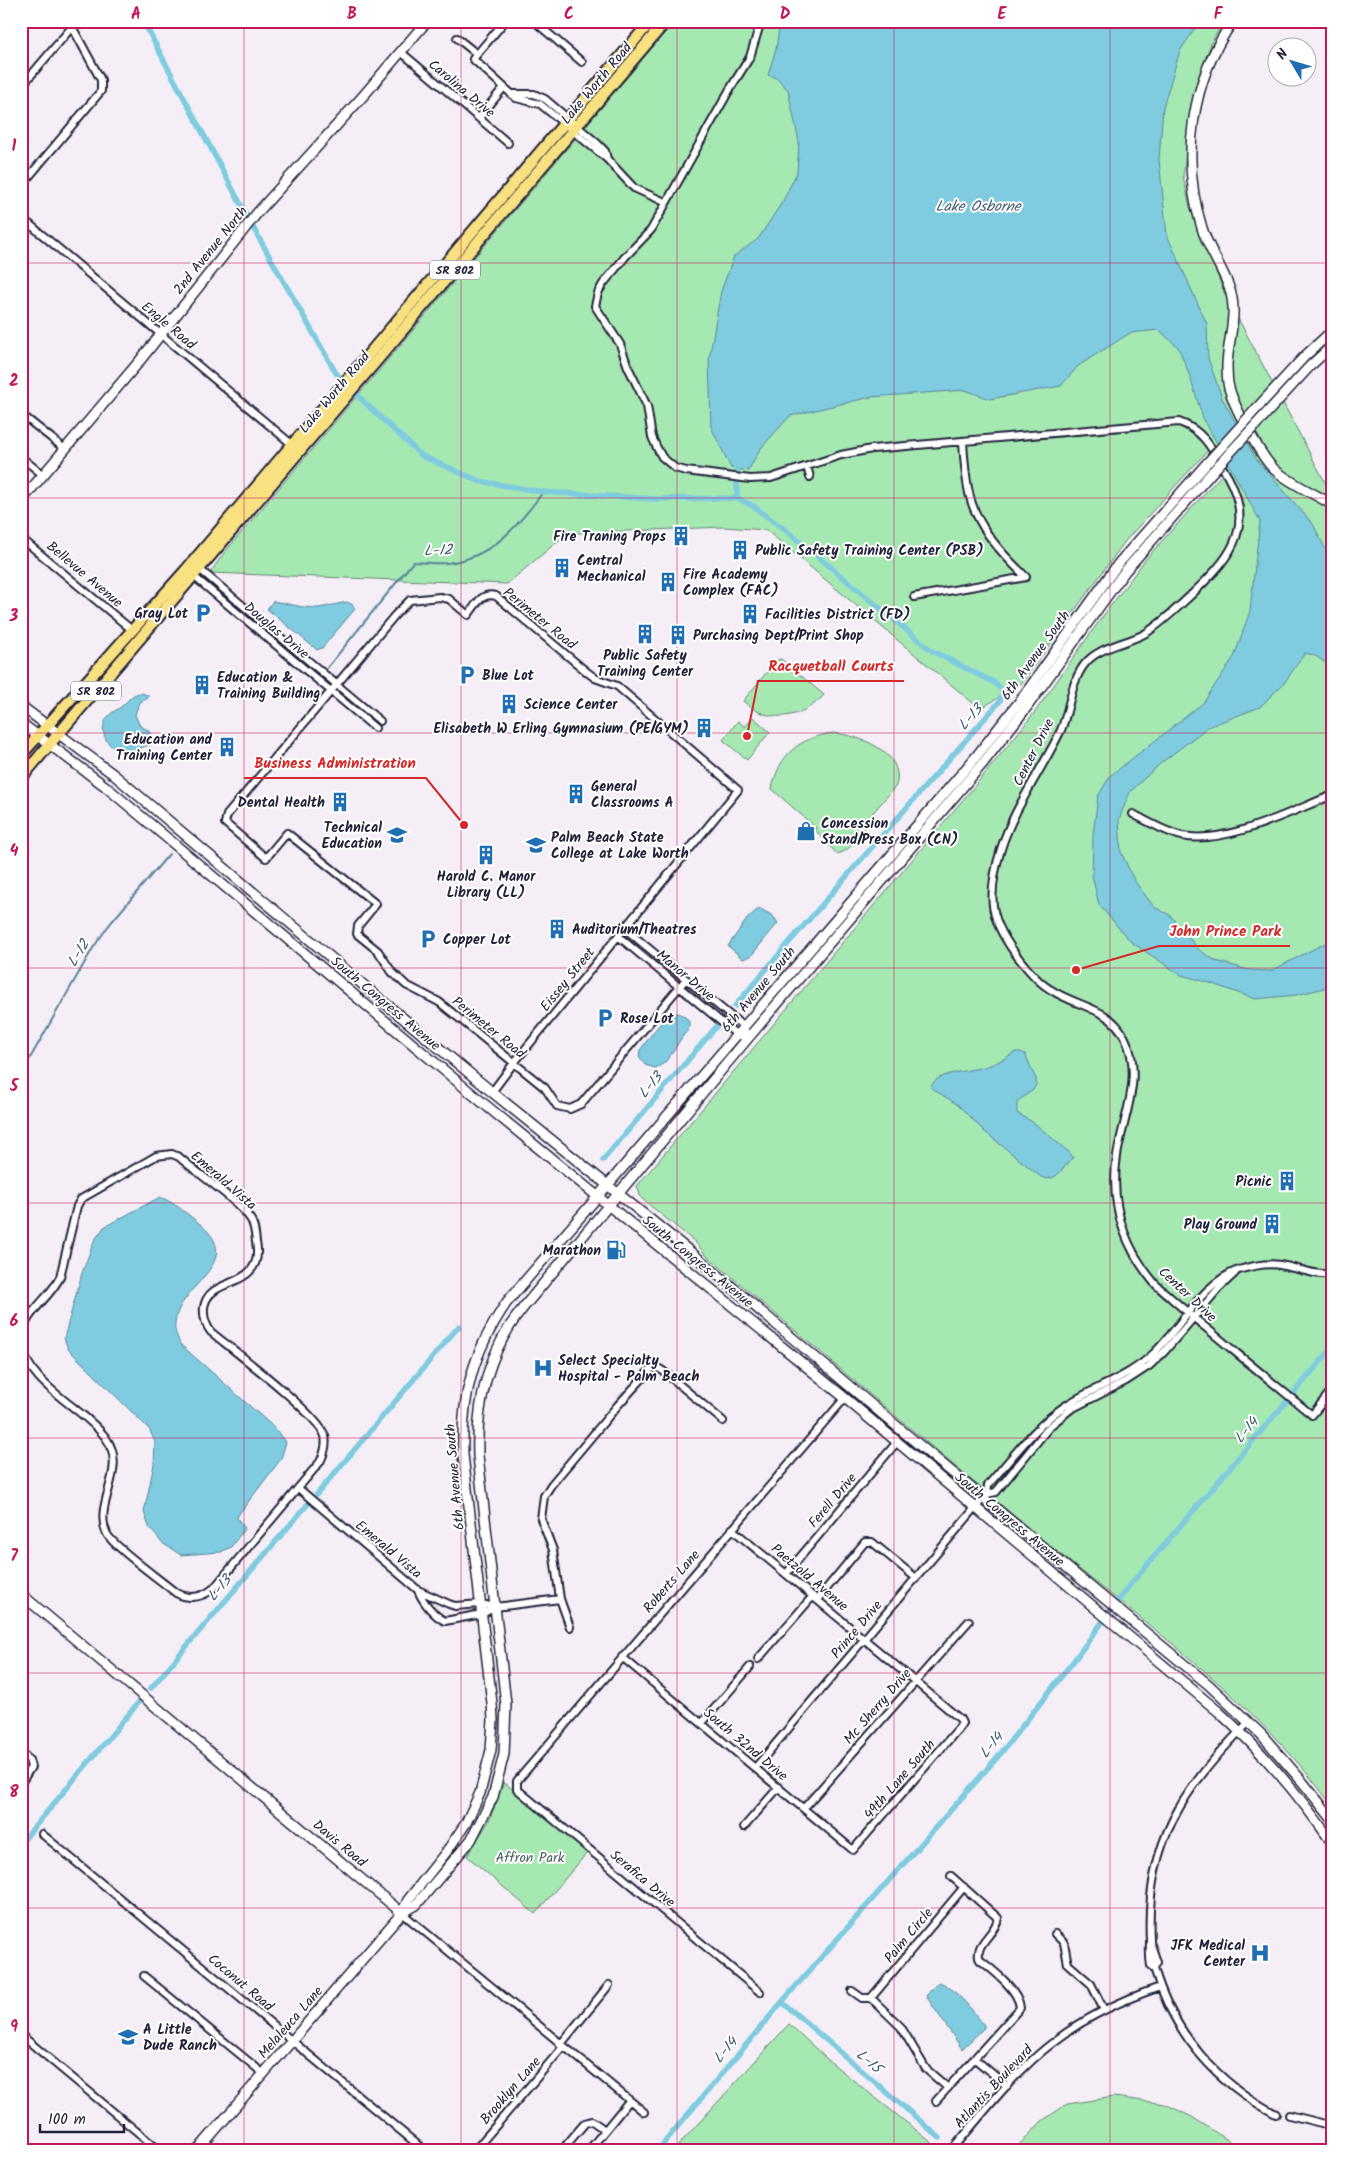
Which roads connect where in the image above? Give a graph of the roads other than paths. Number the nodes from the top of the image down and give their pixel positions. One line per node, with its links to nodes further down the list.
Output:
1 (427, 21): 10 (street, 2nd Avenue North)
2 (505, 21): 11 (street)
3 (534, 21): 12 (street)
4 (651, 21): 16 (main road, Lake Worth Road / SR 802)
5 (666, 21): 16 (main road, Lake Worth Road / SR 802)
6 (761, 21): 19 (street)
7 (1233, 21): 36 (street)
8 (71, 24): 13 (street); 18 (street)
9 (456, 38): 11 (street)
10 (401, 52): 15 (street, Carolina Drive); 23 (street, 2nd Avenue North)
11 (477, 54): 14 (street)
12 (582, 62)
13 (21, 87)
14 (504, 87): 15 (street); 16 (street)
15 (479, 118): 17 (street, Carolina Drive)
16 (571, 126): 19 (street); 21 (main road, Lake Worth Road / SR 802); 25 (main road, Lake Worth Road / SR 802)
17 (508, 143)
18 (21, 186)
19 (665, 202): 32 (street, Center Drive)
20 (21, 217): 23 (street, Engle Road)
21 (412, 303): 25 (main road); 28 (main road, Lake Worth Road / SR 802)
22 (1333, 330): 60 (street, 6th Avenue South, bridge)
23 (161, 334): 28 (street, Engle Road); 29 (street, 2nd Avenue North)
24 (1333, 345): 62 (street, 6th Avenue South, bridge)
25 (389, 348): 30 (main road, Lake Worth Road / SR 802)
26 (21, 414): 29 (street)
27 (963, 442): 32 (street, Center Drive); 39 (street); 70 (street, Center Drive)
28 (293, 444): 30 (street, Engle Road); 38 (main road, Lake Worth Road / SR 802)
29 (65, 449): 33 (street, 2nd Avenue North)
30 (300, 453): 38 (main road, Lake Worth Road / SR 802)
31 (21, 457): 33 (street)
32 (807, 467): 34 (street)
33 (43, 475): 35 (street, 2nd Avenue North)
34 (810, 477)
35 (21, 501)
36 (1333, 505)
37 (21, 538): 40 (street, Bellevue Avenue)
38 (193, 570): 40 (main road, Lake Worth Road / SR 802); 41 (street, Douglas Drive); 42 (street, Douglas Drive); 48 (main road, Lake Worth Road / SR 802)
39 (914, 597)
40 (132, 630): 46 (main road, Lake Worth Road / SR 802)
41 (336, 684): 42 (street, Perimeter Road); 44 (street, Douglas Drive); 53 (street, Perimeter Road)
42 (330, 691): 47 (street, Douglas Drive); 63 (street, Perimeter Road)
43 (21, 706): 46 (street, South Congress Avenue)
44 (380, 721)
45 (21, 723): 49 (street, South Congress Avenue)
46 (48, 726): 48 (street, South Congress Avenue); 49 (main road, Lake Worth Road / SR 802)
47 (374, 728)
48 (59, 734): 50 (main road, Lake Worth Road / SR 802); 64 (street, South Congress Avenue)
49 (39, 736): 50 (street, South Congress Avenue); 51 (main road, Lake Worth Road / SR 802)
50 (51, 744): 52 (main road, Lake Worth Road / SR 802); 67 (street, South Congress Avenue)
51 (21, 755)
52 (21, 778)
53 (738, 790): 56 (street, Eissey Street)
54 (1333, 795): 55 (street)
55 (1133, 814)
56 (624, 928): 57 (street, Eissey Street); 58 (street, Manor Drive)
57 (618, 936): 59 (street, Manor Drive); 63 (street, Eissey Street)
58 (686, 979): 59 (street, Perimeter Road); 60 (street, Manor Drive)
59 (680, 986): 61 (street, Manor Drive); 63 (street, Perimeter Road)
60 (744, 1027): 61 (street, 6th Avenue South); 62 (street)
61 (737, 1035): 62 (street, Manor Drive); 65 (street, 6th Avenue South)
62 (748, 1038): 66 (street, 6th Avenue South)
63 (513, 1064): 64 (street, Eissey Street)
64 (492, 1092): 65 (street, South Congress Avenue)
65 (607, 1185): 66 (street, South Congress Avenue); 67 (street, 6th Avenue South)
66 (619, 1194): 68 (street, 6th Avenue South); 75 (street, South Congress Avenue)
67 (597, 1197): 68 (street, South Congress Avenue); 90 (street, 6th Avenue South)
68 (608, 1206): 73 (street, South Congress Avenue); 91 (street, 6th Avenue South)
69 (1333, 1274): 70 (street, Prince Drive)
70 (1191, 1316): 74 (street, Center Drive); 81 (street, Prince Drive)
71 (21, 1339): 80 (street, Emerald Vista)
72 (21, 1343): 80 (street, Emerald Vista)
73 (828, 1384): 75 (street); 76 (street, South Congress Avenue)
74 (1333, 1389)
75 (852, 1390): 77 (street, South Congress Avenue)
76 (845, 1398): 77 (street); 79 (street, South Congress Avenue); 83 (street, Roberts Lane)
77 (871, 1406): 81 (street, South Congress Avenue)
78 (723, 1421): 89 (street)
79 (897, 1442): 82 (street, South Congress Avenue); 84 (street, Ferell Drive)
80 (298, 1488): 86 (street, Emerald Vista)
81 (985, 1496): 82 (street, Prince Drive); 100 (street, South Congress Avenue)
82 (975, 1508): 85 (street, Prince Drive); 103 (street, South Congress Avenue)
83 (732, 1529): 84 (street, Paetzold Avenue); 96 (street, Roberts Lane)
84 (786, 1574): 88 (street, Paetzold Avenue)
85 (916, 1578): 88 (street); 95 (street, Prince Drive)
86 (418, 1590): 90 (street, Emerald Vista); 92 (street, Emerald Vista)
87 (21, 1594): 119 (street, Davis Road)
88 (815, 1598): 95 (street, Paetzold Avenue); 97 (street)
89 (560, 1599): 91 (street); 94 (street)
90 (481, 1604): 91 (street, Emerald Vista); 92 (street, 6th Avenue South)
91 (495, 1607): 92 (street, Emerald Vista); 107 (street, 6th Avenue South)
92 (482, 1614): 105 (street, 6th Avenue South)
93 (969, 1621): 99 (street, Mc Sherry Drive)
94 (570, 1627)
95 (864, 1638): 99 (street, Paetzold Avenue); 106 (street, Prince Drive)
96 (622, 1657): 101 (street, South 32nd Drive); 108 (street, Roberts Lane)
97 (758, 1659)
98 (750, 1667): 101 (street)
99 (916, 1682): 102 (street, Paetzold Avenue); 111 (street, Mc Sherry Drive)
100 (1249, 1722): 103 (street); 112 (street, South Congress Avenue)
101 (702, 1723): 106 (street, South 32nd Drive)
102 (962, 1723): 116 (street, 49th Lane South)
103 (1240, 1731): 115 (street, South Congress Avenue); 123 (street)
104 (21, 1752): 109 (street)
105 (488, 1765): 119 (street, Melaleuca Lane)
106 (755, 1768): 110 (street, South 32nd Drive)
107 (501, 1770): 119 (street, Melaleuca Lane)
108 (517, 1781): 125 (street, Serafica Drive)
109 (21, 1782)
110 (779, 1787): 111 (street, South 32nd Drive); 113 (street)
111 (804, 1808): 116 (street, South 32nd Drive)
112 (1333, 1820)
113 (744, 1827)
114 (42, 1834): 129 (street, Coconut Road)
115 (1333, 1844)
116 (854, 1850)
117 (951, 1876): 118 (street)
118 (964, 1887): 126 (street, Palm Circle); 131 (street)
119 (402, 1913): 129 (street, Melaleuca Lane); 130 (street, Davis Road)
120 (1055, 1934): 127 (street)
121 (144, 1976): 132 (street)
122 (609, 1985): 130 (street, Brooklyn Lane)
123 (1160, 1987): 127 (street, Atlantis Boulevard); 138 (street)
124 (852, 1991): 126 (street)
125 (760, 1992)
126 (871, 1998): 134 (street)
127 (1104, 2010): 133 (street, Atlantis Boulevard)
128 (21, 2035): 142 (street)
129 (292, 2041): 132 (street, Melaleuca Lane); 144 (street, Coconut Road)
130 (562, 2046): 135 (street, Davis Road); 145 (street, Brooklyn Lane)
131 (975, 2059): 133 (street); 134 (street)
132 (264, 2074): 143 (street, Melaleuca Lane)
133 (1007, 2086): 148 (street, Atlantis Boulevard)
134 (948, 2088): 136 (street)
135 (629, 2100): 137 (street, Davis Road); 141 (street)
136 (936, 2101)
137 (644, 2112)
138 (1276, 2114)
139 (1290, 2115): 140 (street)
140 (1333, 2126)
141 (605, 2130): 146 (street); 147 (street)
142 (159, 2150)
143 (198, 2150)
144 (424, 2150)
145 (475, 2150)
146 (562, 2150)
147 (588, 2150)
148 (952, 2150)

